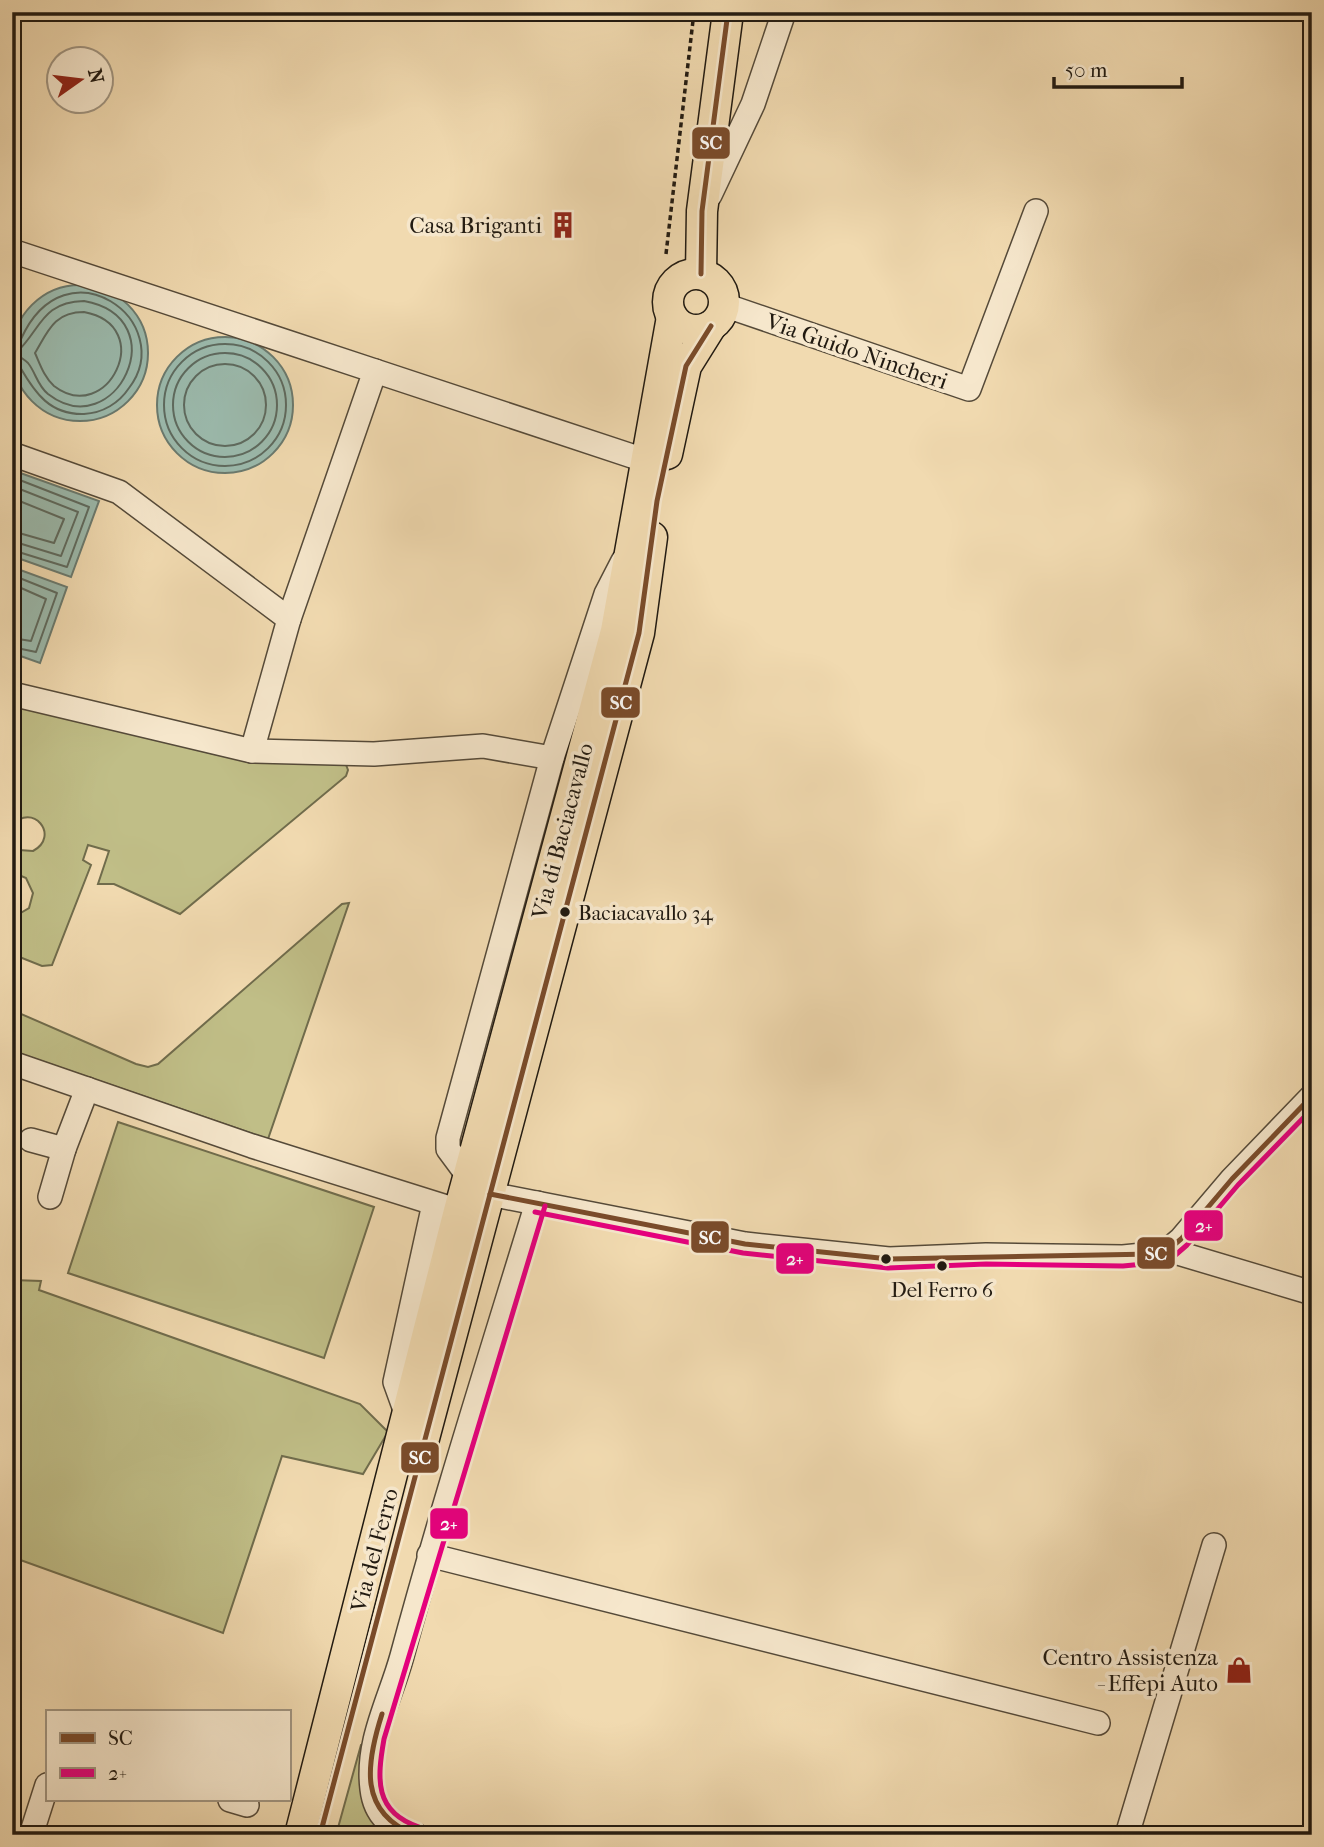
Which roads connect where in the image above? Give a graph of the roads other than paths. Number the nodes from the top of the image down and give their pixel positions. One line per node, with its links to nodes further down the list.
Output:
1 (728, 12): 3 (main road)
2 (783, 12): 3 (street)
3 (702, 211): 6 (main road)
4 (1036, 211): 7 (street, Via Guido Nincheri)
5 (12, 251): 9 (street)
6 (701, 274): 7 (main road); 8 (main road, Via di Baciacavallo)
7 (717, 316): 8 (main road); 22 (main road, Via di Baciacavallo)
8 (672, 317): 11 (main road, Via di Baciacavallo)
9 (376, 371): 11 (street); 13 (street)
10 (12, 454): 13 (street)
11 (647, 461): 12 (main road, Via di Baciacavallo)
12 (632, 546): 16 (street); 22 (main road, Via di Baciacavallo)
13 (289, 619): 15 (street)
14 (12, 694): 15 (street)
15 (252, 751): 16 (street)
16 (552, 758): 22 (street)
17 (12, 1063): 18 (street)
18 (87, 1090): 21 (street); 25 (street)
19 (1312, 1096): 26 (street)
20 (31, 1140): 21 (street)
21 (64, 1149): 23 (street)
22 (479, 1185): 24 (street); 25 (main road, Via del Ferro); 34 (main road, Via del Ferro)
23 (50, 1197)
24 (537, 1203): 26 (street); 29 (street)
25 (447, 1207): 33 (main road, Via del Ferro)
26 (1168, 1250): 27 (street)
27 (1312, 1293)
28 (1214, 1545): 36 (street)
29 (429, 1555): 30 (street); 35 (street)
30 (1098, 1723)
31 (46, 1788): 32 (street)
32 (31, 1835)
33 (300, 1835)
34 (320, 1835)
35 (415, 1835)
36 (1127, 1835)

